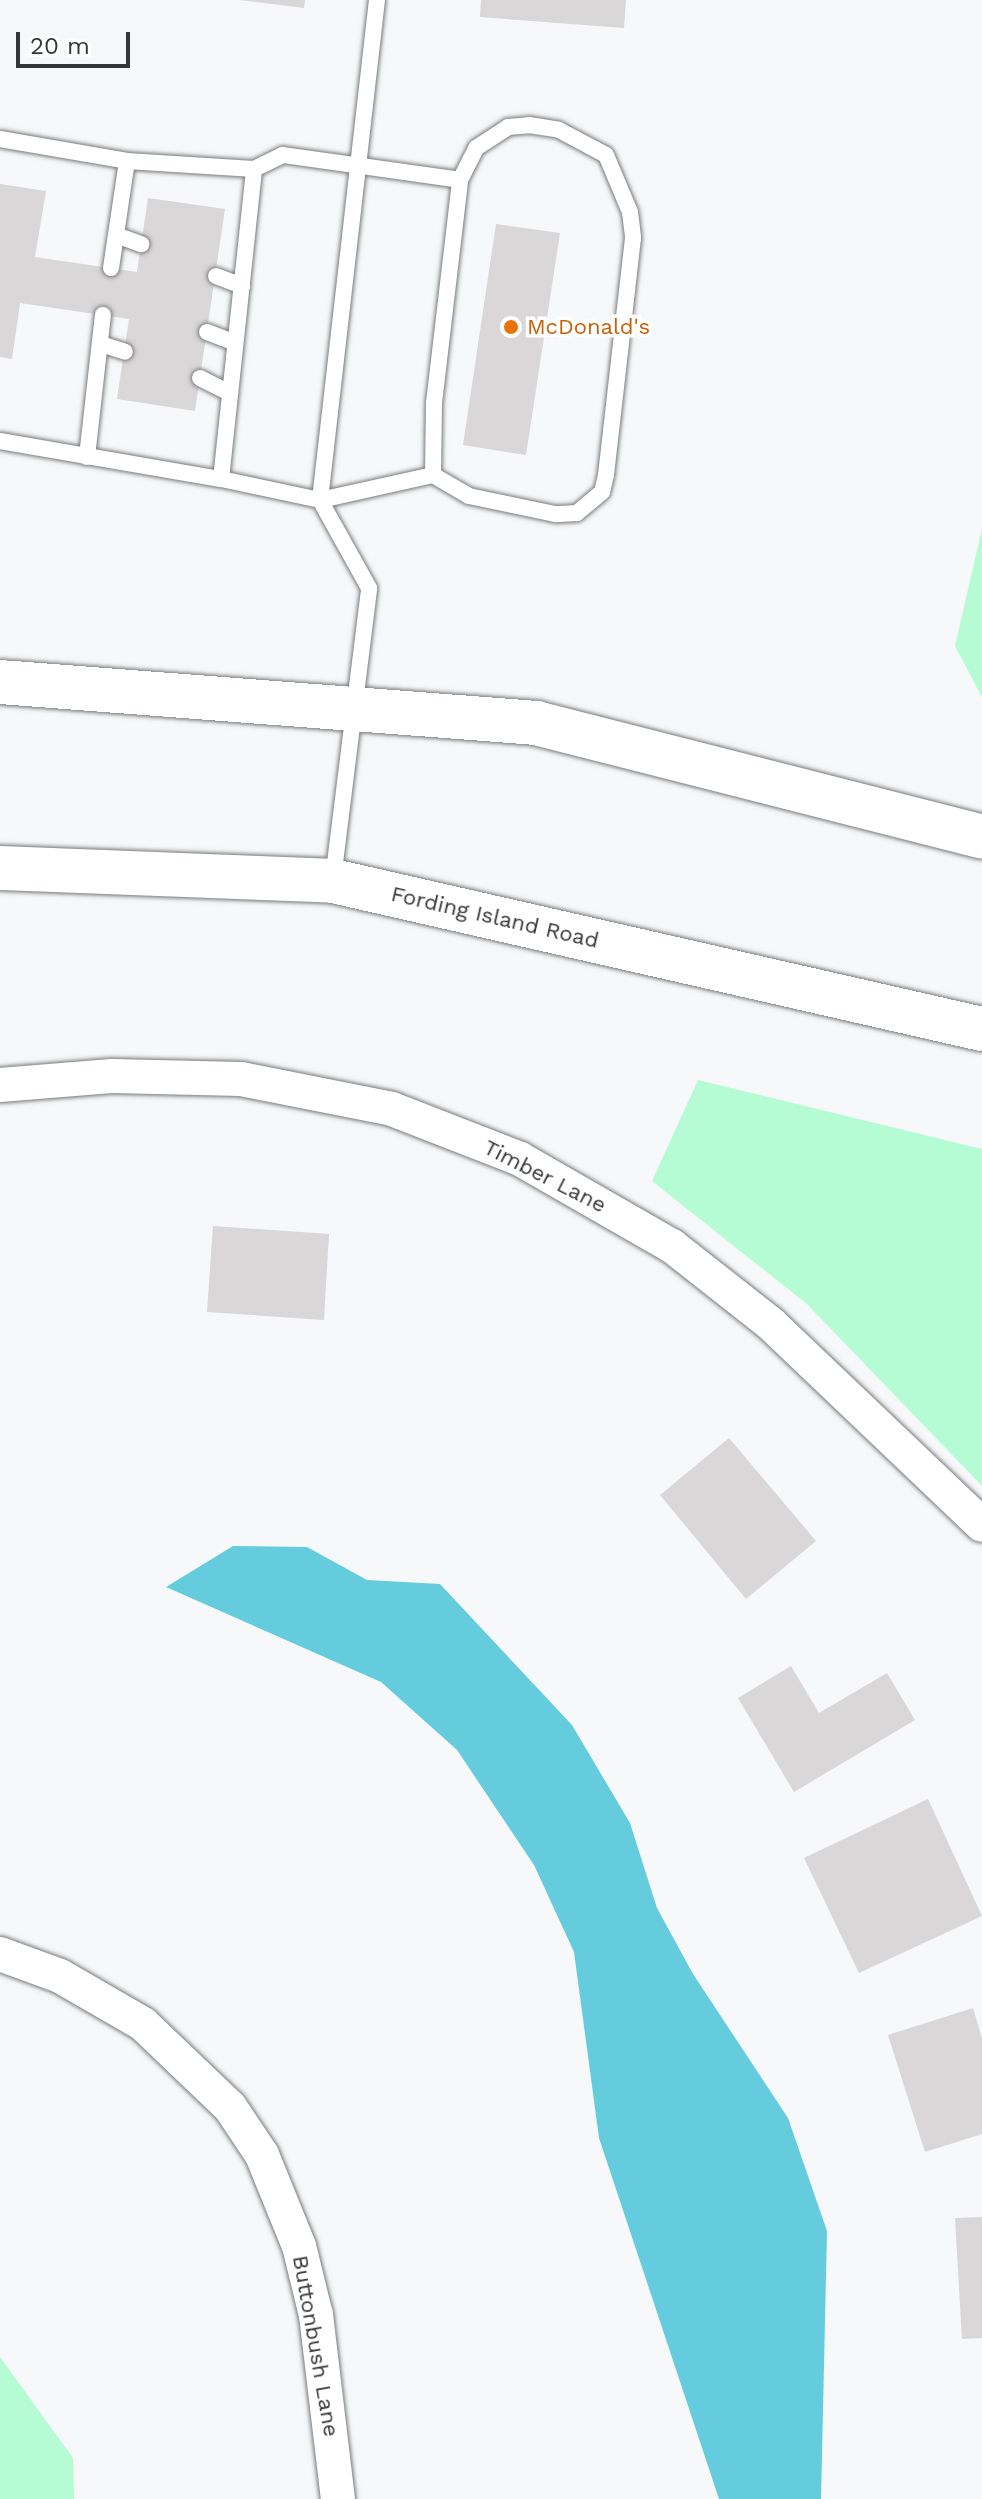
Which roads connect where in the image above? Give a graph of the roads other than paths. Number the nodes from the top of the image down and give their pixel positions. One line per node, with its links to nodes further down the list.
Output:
1 (377, 0): 4 (lane)
2 (0, 139): 3 (lane)
3 (127, 161): 5 (lane); 7 (lane)
4 (355, 167): 5 (lane); 6 (lane); 23 (lane)
5 (254, 169): 11 (lane)
6 (460, 180): 21 (lane); 21 (lane)
7 (116, 235): 8 (lane); 9 (lane)
8 (141, 244)
9 (111, 268)
10 (216, 276): 11 (lane)
11 (242, 286): 14 (lane)
12 (103, 315): 15 (lane)
13 (207, 332): 14 (lane)
14 (235, 343): 18 (lane)
15 (101, 344): 16 (lane); 20 (lane)
16 (125, 352)
17 (200, 378): 18 (lane)
18 (230, 393): 22 (lane)
19 (0, 441): 20 (lane)
20 (87, 457): 22 (lane)
21 (433, 475): 23 (lane)
22 (221, 479): 23 (lane)
23 (320, 500): 25 (lane)
24 (0, 682): 25 (highway)
25 (354, 709): 26 (highway); 28 (lane)
26 (982, 837)
27 (0, 868): 28 (highway, Fording Island Road)
28 (333, 881): 29 (highway, Fording Island Road)
29 (982, 1029)
30 (0, 1085): 31 (street, Timber Lane)
31 (982, 1525)
32 (0, 1954): 33 (street, Buttonbush Lane)
33 (338, 2499)

